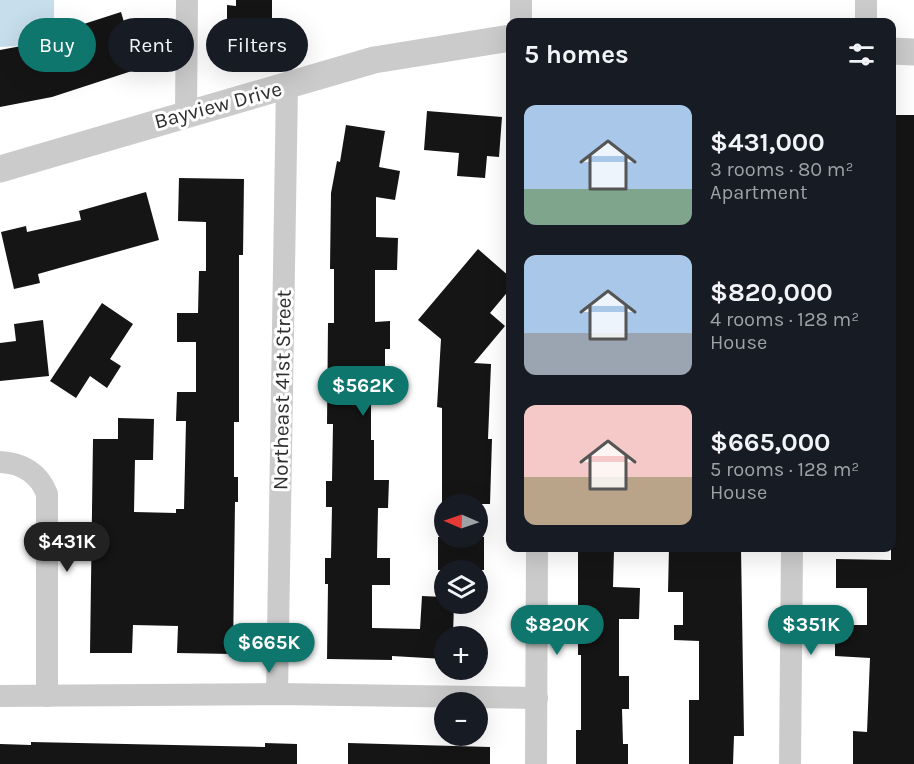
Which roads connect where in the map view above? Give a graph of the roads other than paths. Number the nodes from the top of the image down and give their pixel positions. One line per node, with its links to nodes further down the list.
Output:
1 (187, 0): 10 (street)
2 (521, 0): 4 (street)
3 (866, 0): 5 (street)
4 (521, 18)
5 (866, 18)
6 (506, 39): 9 (street, Bayview Drive)
7 (896, 51): 8 (street)
8 (914, 52)
9 (287, 86): 10 (street, Bayview Drive); 15 (street, Northeast 41st Street)
10 (186, 112): 11 (street, Bayview Drive)
11 (0, 169)
12 (0, 462): 17 (street)
13 (537, 552): 18 (street)
14 (792, 552): 20 (street)
15 (278, 694): 17 (street); 18 (street)
16 (0, 696): 17 (street)
17 (47, 696)
18 (537, 698): 19 (street)
19 (536, 764)
20 (790, 764)

